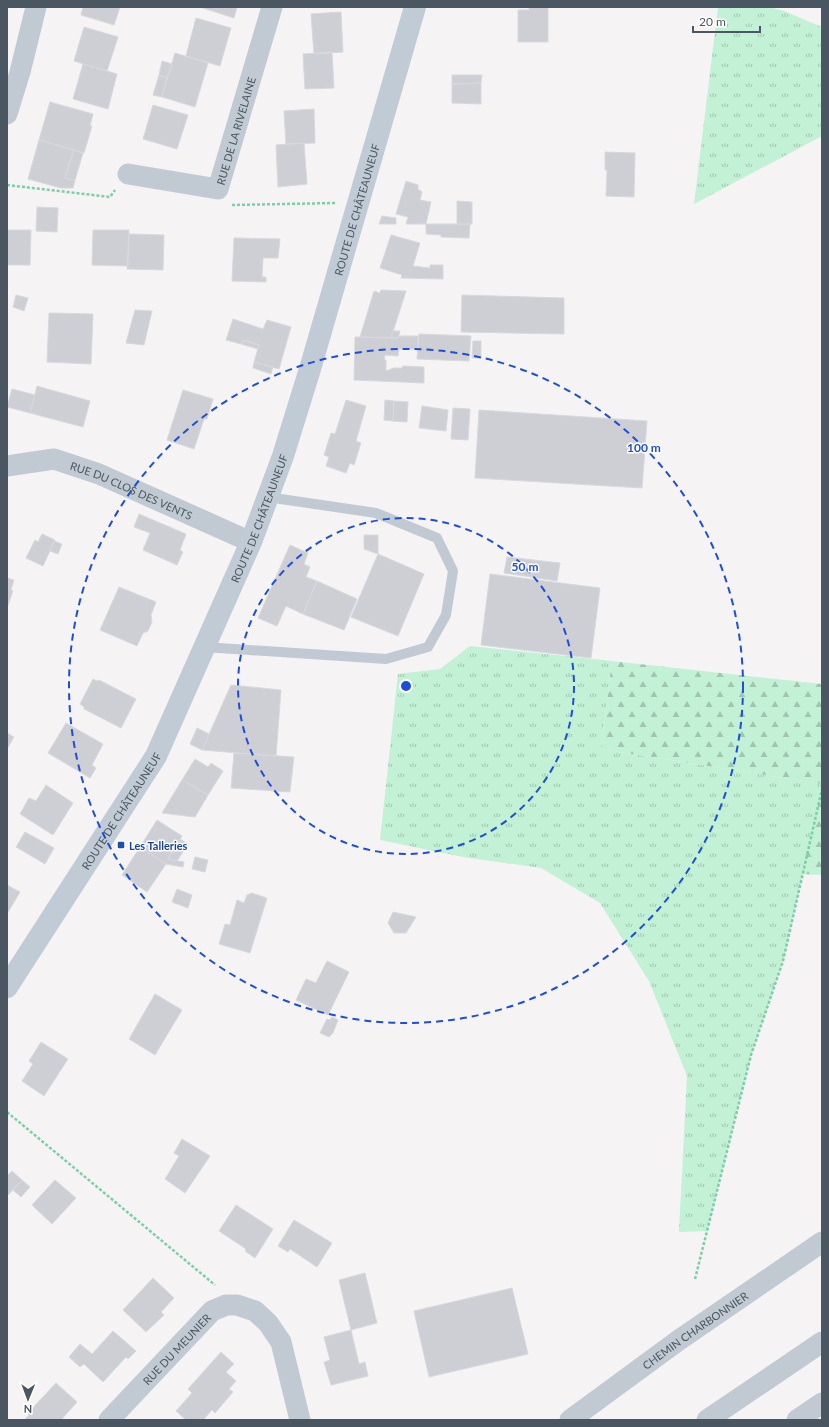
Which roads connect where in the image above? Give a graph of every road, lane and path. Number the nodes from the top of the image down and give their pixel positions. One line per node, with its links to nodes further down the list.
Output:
1 (36, 7): 4 (street)
2 (272, 7): 7 (street, RUE DE LA RIVELAINE)
3 (415, 7): 8 (main road, ROUTE DE CHÂTEAUNEUF)
4 (7, 114)
5 (128, 174): 6 (path); 7 (street, RUE DE LA RIVELAINE)
6 (7, 185)
7 (218, 189): 8 (path)
8 (358, 203): 10 (main road, ROUTE DE CHÂTEAUNEUF)
9 (7, 466): 11 (street, RUE DU CLOS DES VENTS)
10 (267, 497): 11 (main road, ROUTE DE CHÂTEAUNEUF); 12 (lane)
11 (251, 542): 12 (main road, ROUTE DE CHÂTEAUNEUF)
12 (204, 647): 14 (main road, ROUTE DE CHÂTEAUNEUF)
13 (822, 789): 17 (path)
14 (7, 987)
15 (7, 1112): 18 (path)
16 (822, 1242): 23 (street, CHEMIN CHARBONNIER)
17 (696, 1279)
18 (226, 1305): 21 (street, RUE DU MEUNIER); 22 (street)
19 (822, 1342): 24 (street)
20 (822, 1403): 25 (street)
21 (109, 1420)
22 (300, 1420)
23 (570, 1420)
24 (707, 1420)
25 (797, 1420)

